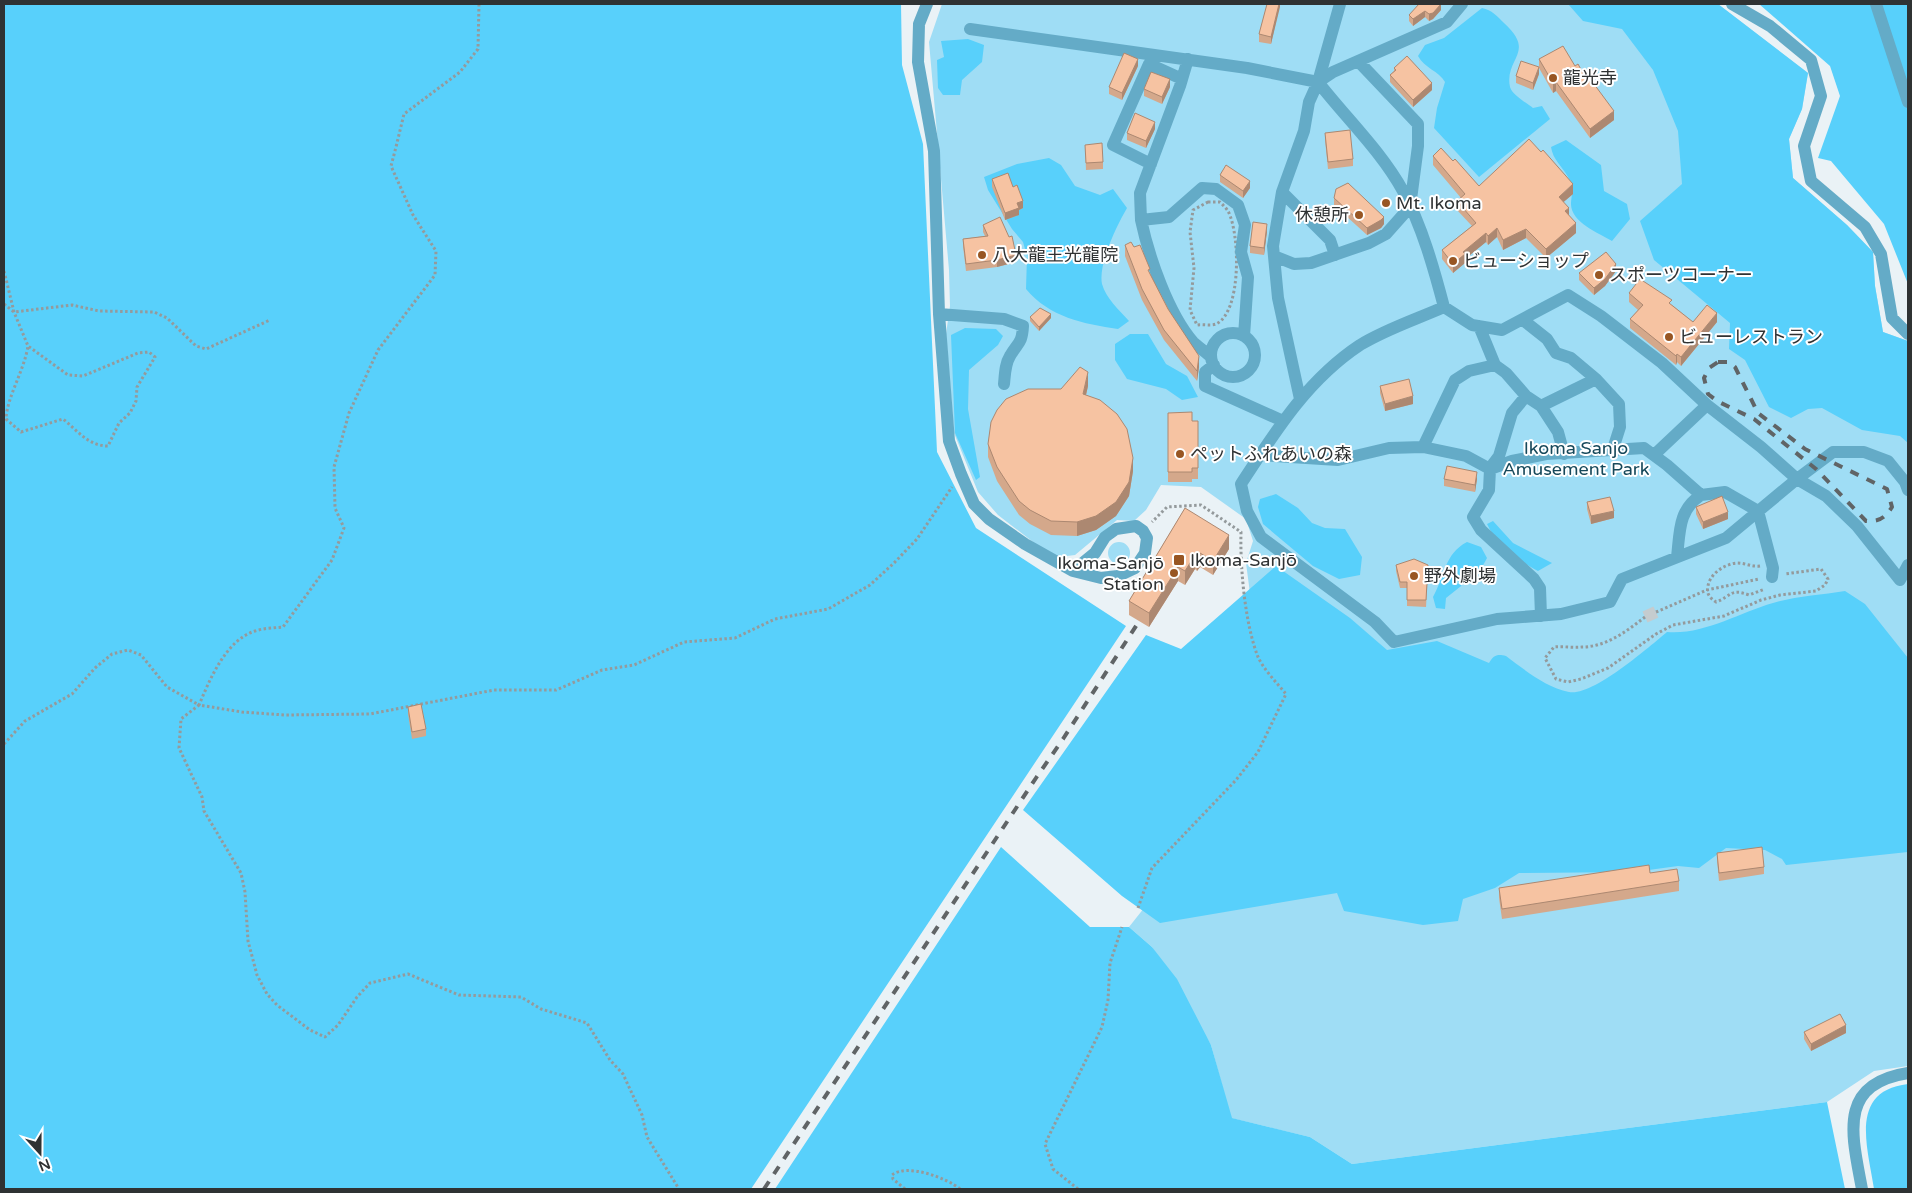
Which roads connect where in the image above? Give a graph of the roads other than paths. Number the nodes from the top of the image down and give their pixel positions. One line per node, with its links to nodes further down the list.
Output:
1 (927, 4): 19 (street)
2 (1340, 4): 10 (street)
3 (1462, 4): 8 (street)
4 (1732, 4): 22 (street)
5 (1876, 4): 11 (street)
6 (970, 29): 7 (street)
7 (1188, 59): 9 (street); 10 (street)
8 (1359, 62): 10 (street); 14 (street)
9 (1182, 79): 12 (street); 12 (street)
10 (1318, 82): 13 (street); 14 (street)
11 (1908, 102)
12 (1151, 164): 15 (street)
13 (1282, 192): 16 (street); 17 (street)
14 (1410, 207): 16 (street); 18 (street)
15 (1141, 220): 23 (street); 24 (street)
16 (1335, 255): 17 (street)
17 (1274, 256): 29 (street)
18 (1444, 307): 21 (street); 29 (street)
19 (938, 314): 27 (street); 45 (street)
20 (1523, 320): 21 (street); 26 (street); 31 (street)
21 (1479, 326): 25 (street)
22 (1908, 334)
23 (1244, 336): 24 (street); 24 (street)
24 (1213, 361): 32 (street)
25 (1494, 365): 28 (street); 33 (street)
26 (1596, 379): 30 (street); 34 (street)
27 (1004, 384)
28 (1526, 396): 30 (street); 38 (street)
29 (1300, 399): 32 (street)
30 (1541, 406): 35 (street)
31 (1707, 406): 37 (street); 39 (street)
32 (1283, 421): 36 (street)
33 (1423, 447): 36 (street); 38 (street)
34 (1613, 448): 35 (street); 37 (street)
35 (1564, 454): 38 (street)
36 (1260, 455): 47 (street)
37 (1654, 455): 41 (street)
38 (1490, 469): 47 (street)
39 (1797, 479): 40 (street); 42 (street); 44 (street)
40 (1908, 490)
41 (1701, 495): 42 (street); 43 (street)
42 (1758, 511): 43 (street); 46 (street)
43 (1677, 557): 47 (street)
44 (1908, 565)
45 (1073, 571): 45 (street)
46 (1771, 571)
47 (1541, 616)
48 (1908, 1073): 49 (street)
49 (1862, 1189)

